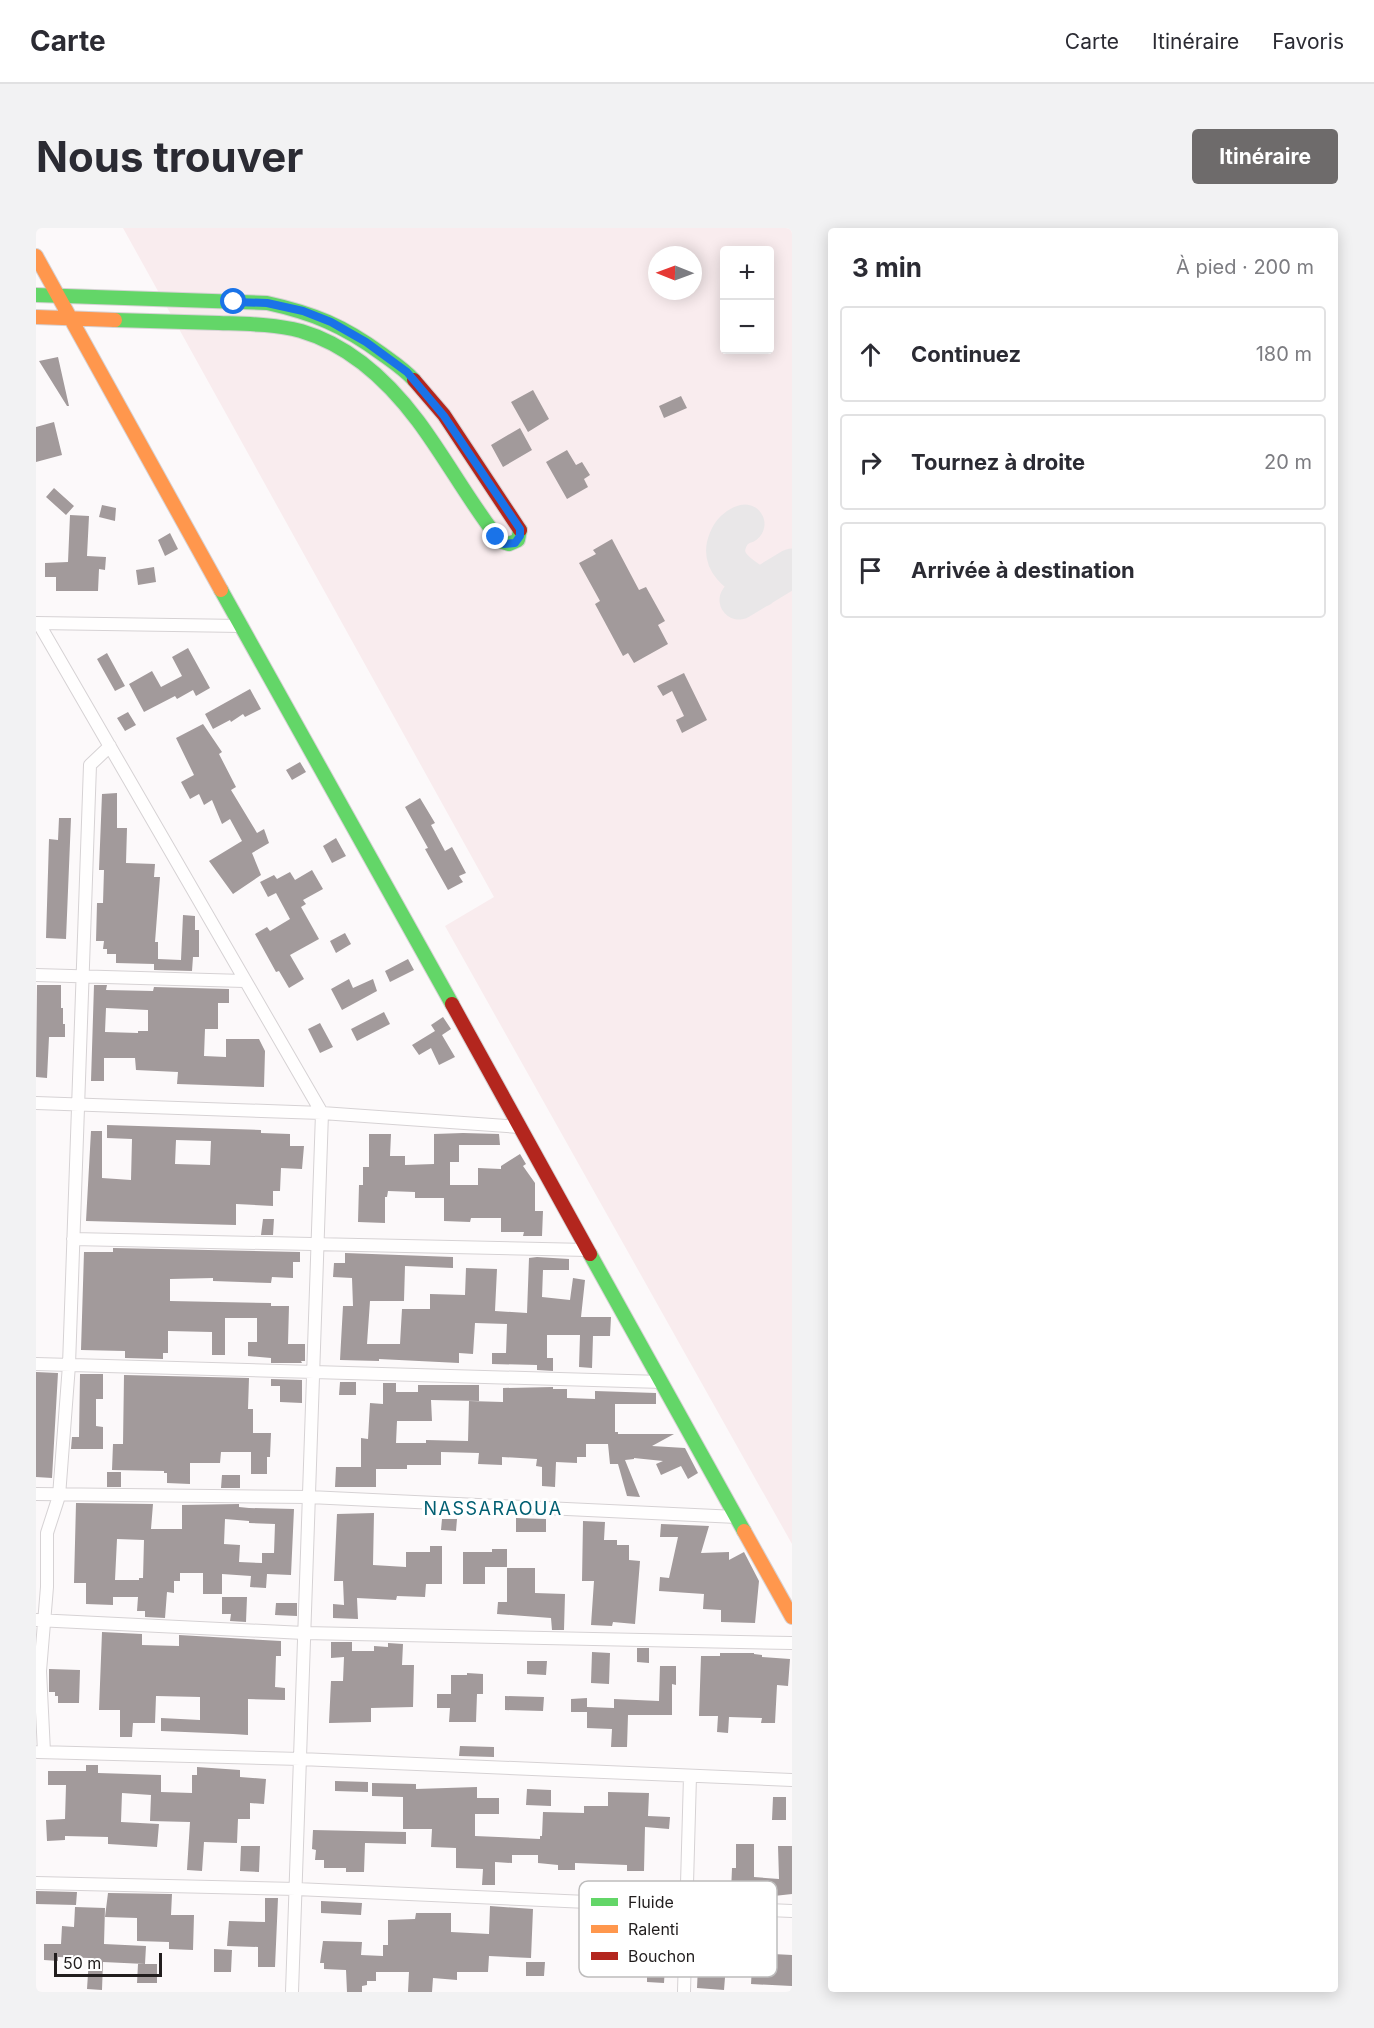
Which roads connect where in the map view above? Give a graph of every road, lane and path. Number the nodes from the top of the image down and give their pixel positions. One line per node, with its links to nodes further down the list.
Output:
1 (36, 256): 3 (street)
2 (36, 295): 3 (street)
3 (58, 296): 5 (street); 5 (street)
4 (36, 317): 5 (street)
5 (71, 318): 7 (street)
6 (38, 623): 7 (street); 8 (street)
7 (243, 626): 15 (street)
8 (110, 746): 10 (street); 11 (street)
9 (36, 975): 10 (street)
10 (82, 976): 11 (street); 13 (street)
11 (244, 981): 14 (street)
12 (36, 1103): 13 (street)
13 (78, 1104): 14 (street); 16 (street)
14 (322, 1113): 15 (street); 17 (street)
15 (520, 1127): 18 (street)
16 (73, 1239): 17 (street); 20 (street)
17 (317, 1244): 18 (street); 21 (street)
18 (588, 1250): 22 (street)
19 (36, 1364): 20 (street)
20 (69, 1365): 21 (street); 24 (street)
21 (313, 1372): 22 (street); 25 (street)
22 (662, 1382): 26 (street)
23 (36, 1494): 24 (street)
24 (59, 1496): 25 (street); 28 (street)
25 (309, 1497): 26 (street); 29 (street)
26 (737, 1517): 27 (street)
27 (792, 1617)
28 (40, 1620): 29 (street); 31 (street)
29 (304, 1633): 30 (street); 32 (street)
30 (792, 1643)
31 (40, 1752): 32 (street)
32 (300, 1758): 33 (street); 37 (street)
33 (690, 1776): 34 (street); 35 (street)
34 (792, 1780)
35 (687, 1881)
36 (36, 1883): 37 (street)
37 (296, 1889): 38 (street); 42 (street)
38 (579, 1901)
39 (777, 1910): 40 (street)
40 (792, 1911)
41 (684, 1977): 43 (street)
42 (292, 1992)
43 (684, 1992)

